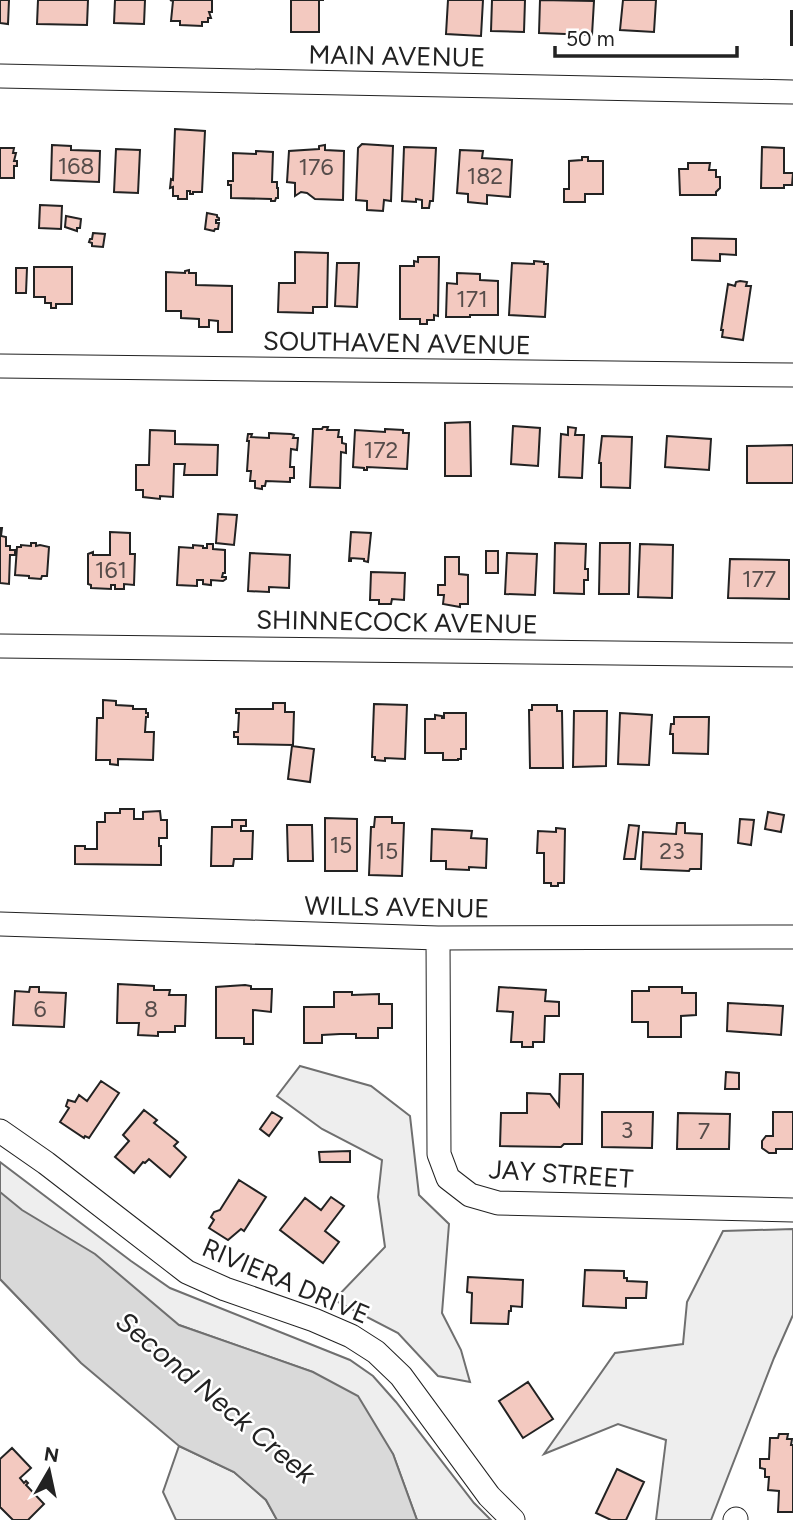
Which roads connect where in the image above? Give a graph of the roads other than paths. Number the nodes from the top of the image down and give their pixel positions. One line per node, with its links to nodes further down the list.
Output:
1 (0, 76): 2 (street, MAIN AVENUE)
2 (793, 92)
3 (0, 366): 4 (street, SOUTHAVEN AVENUE)
4 (793, 375)
5 (0, 646): 6 (street, SHINNECOCK AVENUE)
6 (793, 655)
7 (0, 924): 9 (street, WILLS AVENUE)
8 (793, 937): 9 (street, WILLS AVENUE)
9 (438, 938): 11 (street, JAY STREET)
10 (0, 1132): 12 (street, RIVIERA DRIVE)
11 (793, 1210)
12 (513, 1520)

